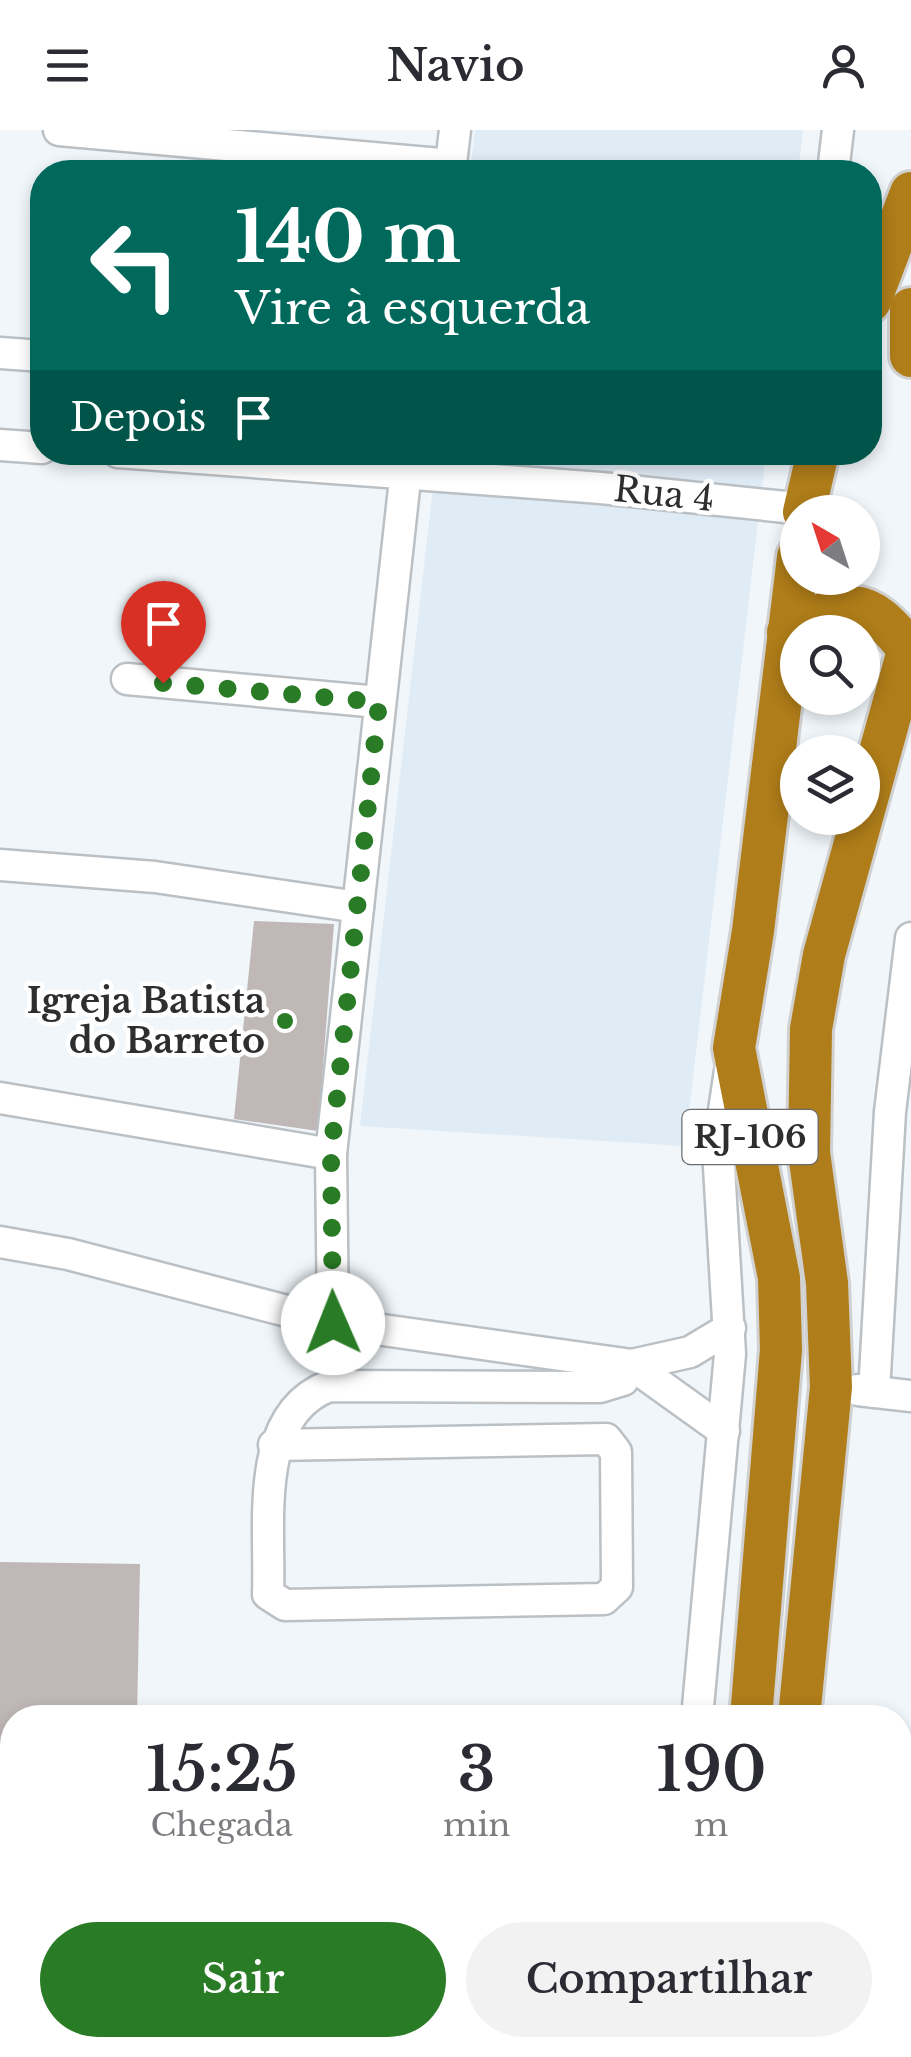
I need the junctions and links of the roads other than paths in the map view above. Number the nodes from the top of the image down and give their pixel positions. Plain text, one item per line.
1 (59, 130) edge
2 (455, 130) edge
3 (838, 130) edge
4 (360, 160) edge
5 (451, 160) edge
6 (834, 160) edge
7 (911, 193) edge
8 (882, 269) edge
9 (911, 308) edge
10 (0, 352) edge
11 (30, 355) edge
12 (911, 356) edge
13 (30, 449) edge
14 (1, 451) edge
15 (406, 465) edge
16 (430, 465) edge
17 (815, 465) edge
18 (809, 495) edge
19 (780, 508) edge
20 (826, 615) edge
21 (878, 615) edge
22 (880, 617) edge
23 (910, 645) edge
24 (128, 680) dead end
25 (780, 700) edge
26 (379, 702) junction
27 (0, 865) edge
28 (358, 907) junction
29 (911, 938) edge
30 (734, 1048) junction
31 (0, 1098) edge
32 (331, 1154) junction
33 (0, 1242) edge
34 (333, 1323) junction
35 (730, 1328) junction
36 (632, 1365) junction
37 (830, 1388) junction
38 (874, 1392) junction
39 (911, 1396) edge
40 (724, 1431) junction
41 (274, 1445) junction
42 (698, 1705) edge
43 (752, 1705) edge
44 (801, 1705) edge

1 - 4 street
2 - 5 street
3 - 6 street
7 - 8 highway
9 - 12 highway
10 - 11 street
13 - 14 street
15 - 26 street
16 - 19 street, Rua 4
17 - 18 highway
20 - 21 highway
22 - 23 highway
23 - 37 highway
24 - 26 street
25 - 30 highway, RJ-106
26 - 28 street
27 - 28 street
28 - 32 street
29 - 38 street
30 - 35 street, RJ-106
30 - 43 highway, RJ-106
31 - 32 street
32 - 34 street
33 - 34 street
34 - 36 street
35 - 36 street
35 - 40 street, RJ-106
36 - 40 street
36 - 41 street
37 - 38 street
37 - 44 highway
38 - 39 street
40 - 42 street, RJ-106
41 - 41 street

